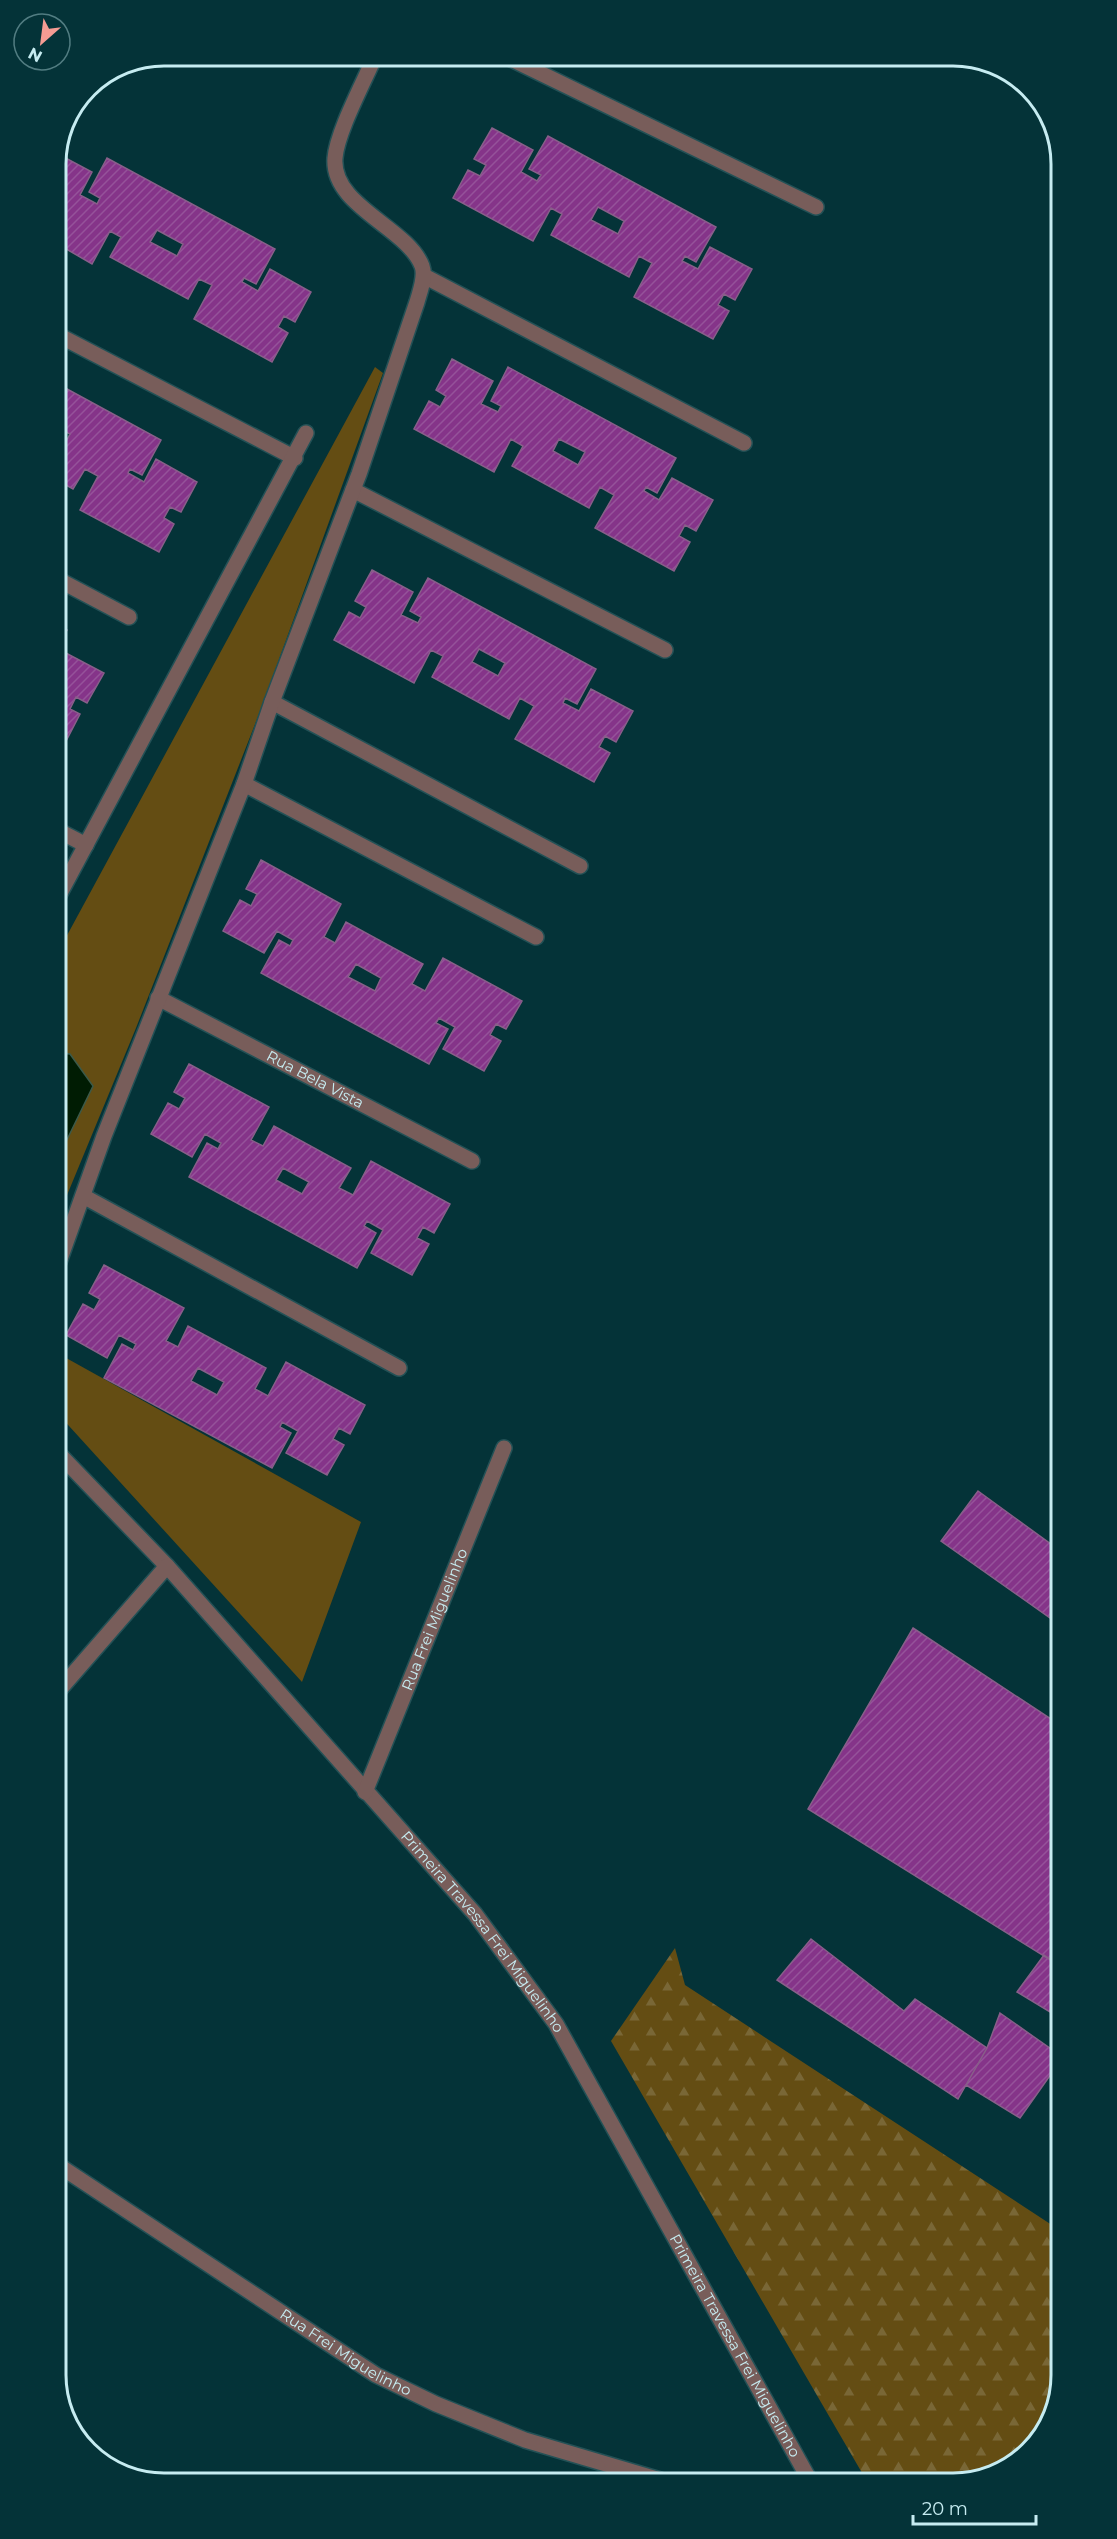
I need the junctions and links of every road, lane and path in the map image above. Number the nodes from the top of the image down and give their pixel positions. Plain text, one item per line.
1 (371, 66) edge
2 (526, 66) edge
3 (816, 207) dead end
4 (424, 276) junction
5 (66, 339) edge
6 (306, 433) dead end
7 (744, 442) dead end
8 (295, 458) junction
9 (353, 490) junction
10 (66, 584) edge
11 (129, 617) dead end
12 (665, 650) dead end
13 (272, 702) junction
14 (244, 784) junction
15 (66, 835) edge
16 (86, 845) junction
17 (580, 866) dead end
18 (66, 882) edge
19 (536, 937) dead end
20 (158, 998) junction
21 (472, 1161) dead end
22 (82, 1196) junction
23 (66, 1240) edge
24 (399, 1368) dead end
25 (504, 1448) dead end
26 (66, 1461) edge
27 (167, 1566) junction
28 (66, 1682) edge
29 (365, 1792) junction
30 (66, 2170) edge
31 (636, 2473) edge
32 (806, 2473) edge

1 - 4 street
2 - 3 street
4 - 7 street
4 - 9 street
5 - 8 street
6 - 8 street
8 - 16 street
9 - 12 street
9 - 13 street
10 - 11 street
13 - 14 street
13 - 17 street
14 - 19 street
14 - 20 street
15 - 16 street
16 - 18 street
20 - 21 street, Rua Bela Vista
20 - 22 street
22 - 23 street
22 - 24 street
25 - 29 street, Rua Frei Miguelinho
26 - 27 street, Primeira Travessa Frei Miguelinho
27 - 28 street
27 - 29 street, Primeira Travessa Frei Miguelinho
29 - 32 street, Primeira Travessa Frei Miguelinho
30 - 31 street, Rua Frei Miguelinho

